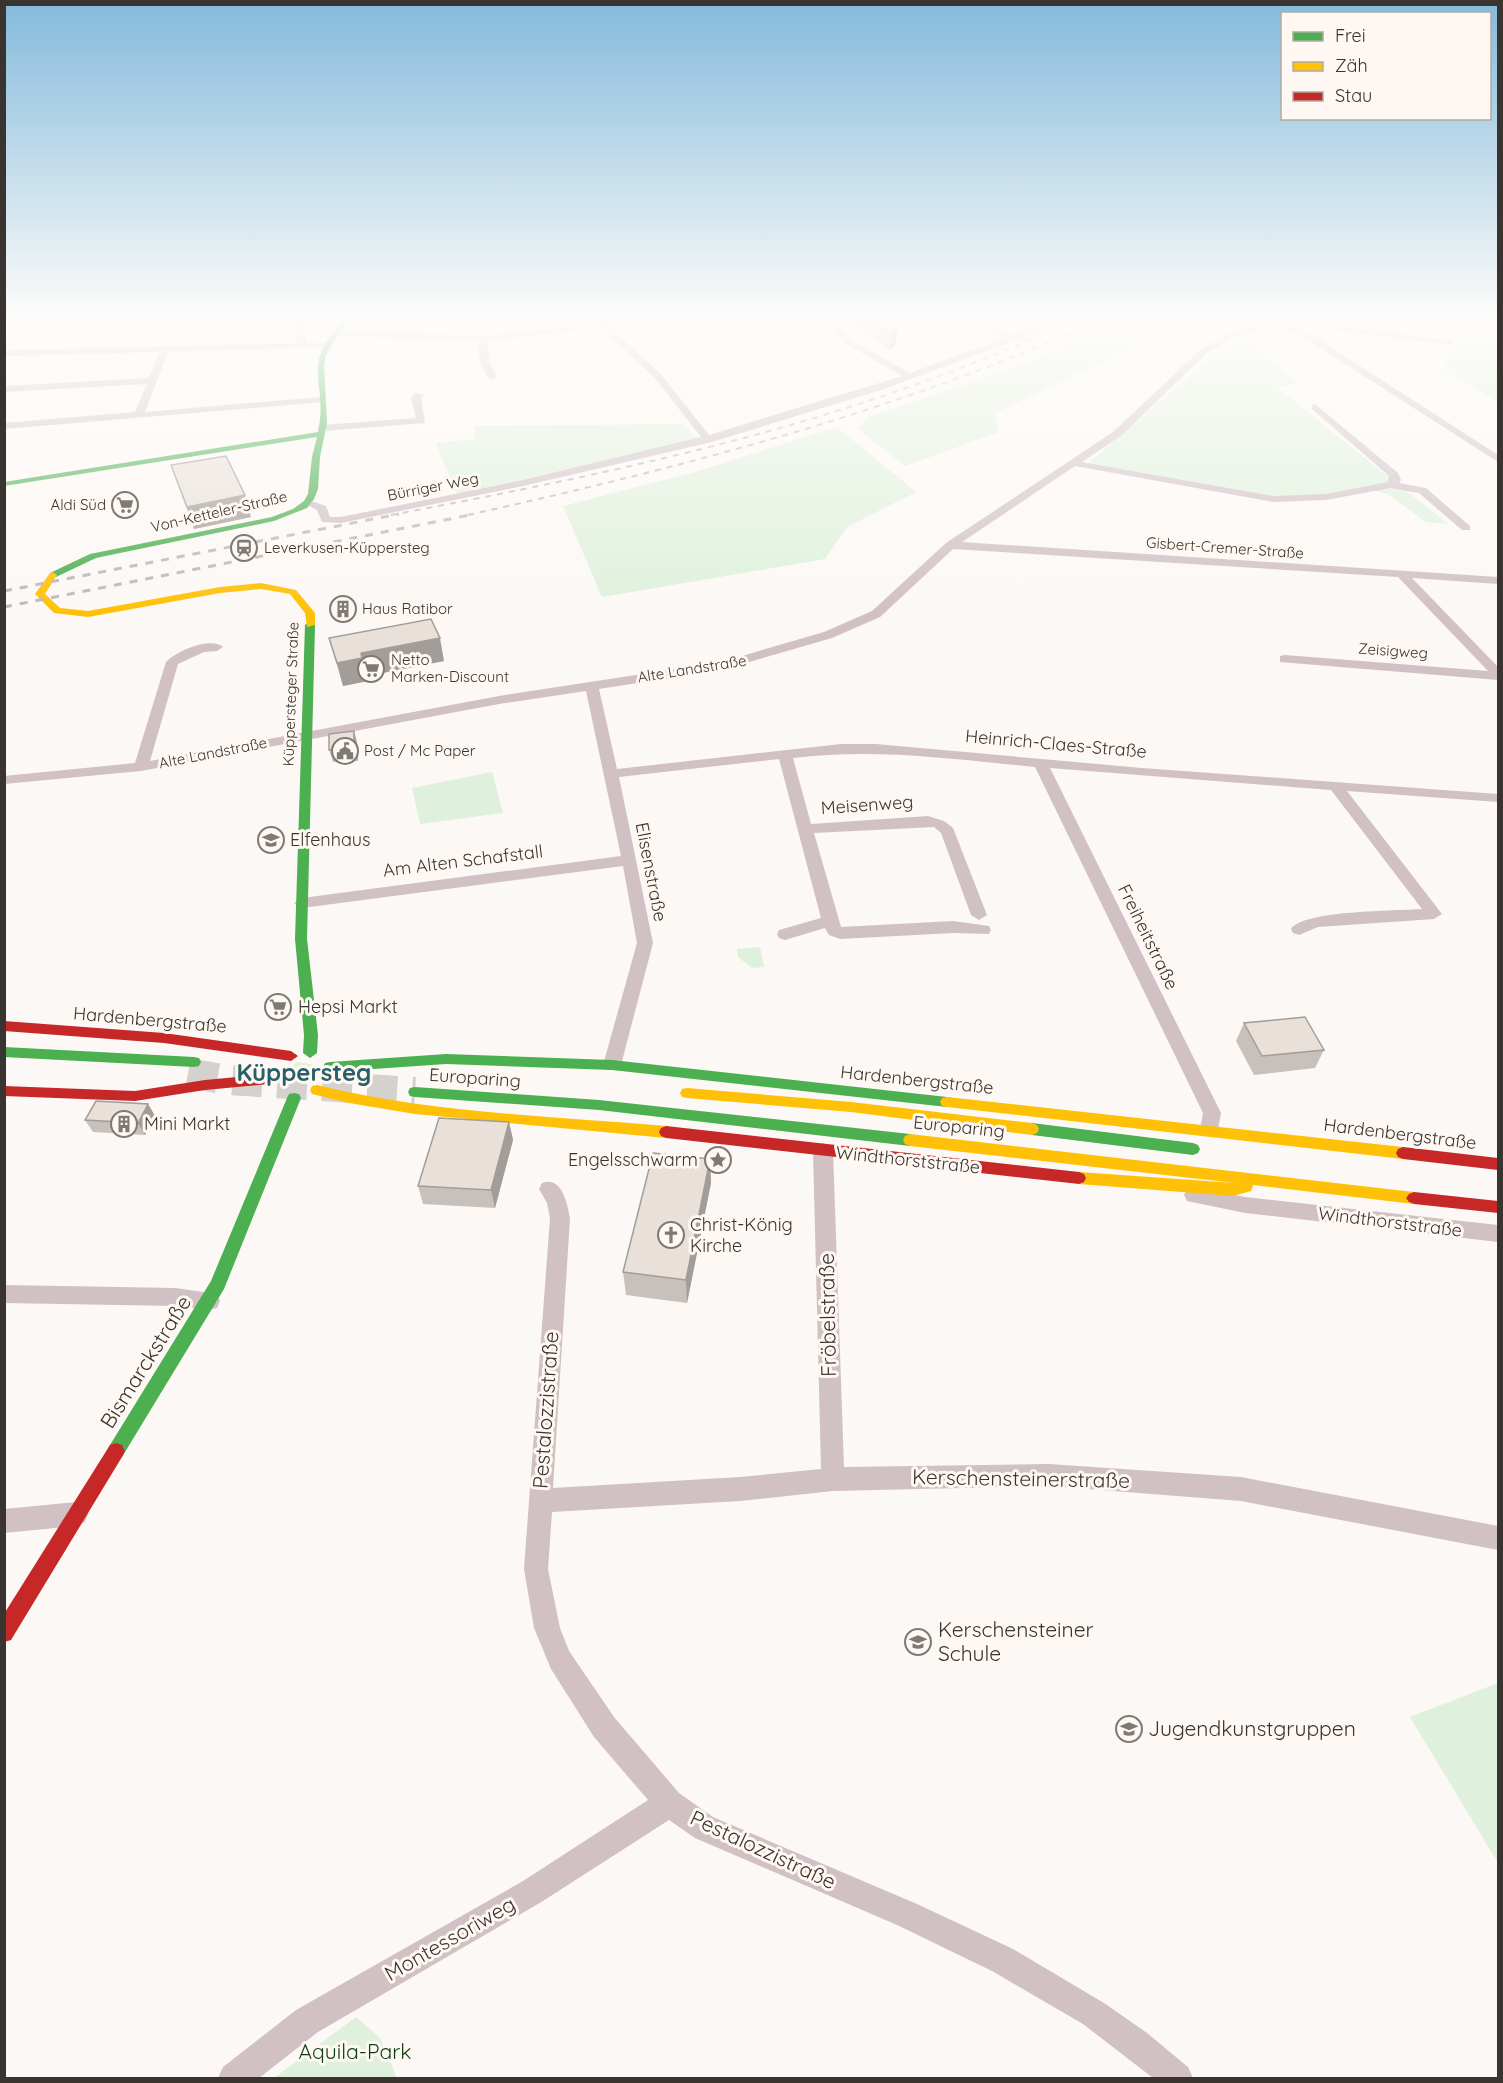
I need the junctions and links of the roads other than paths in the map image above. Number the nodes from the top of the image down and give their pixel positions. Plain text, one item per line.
1 (100, 418) edge
2 (325, 418) edge
3 (422, 418) edge
4 (691, 418) edge
5 (788, 418) edge
6 (1133, 418) edge
7 (1328, 418) edge
8 (1435, 418) edge
9 (4, 426) edge
10 (322, 431) junction
11 (708, 440) junction
12 (1498, 459) edge
13 (1073, 463) junction
14 (4, 484) edge
15 (1391, 485) junction
16 (308, 503) junction
17 (1466, 528) dead end
18 (950, 545) junction
19 (1402, 575) junction
20 (1498, 580) edge
21 (49, 605) joint
22 (217, 647) dead end
23 (1285, 660) dead end
24 (1498, 675) edge
25 (591, 685) junction
26 (305, 736) junction
27 (785, 755) junction
28 (1040, 763) junction
29 (141, 767) junction
30 (611, 774) junction
31 (4, 780) edge
32 (1336, 787) junction
33 (1498, 798) edge
34 (805, 829) junction
35 (630, 860) junction
36 (302, 903) junction
37 (833, 926) junction
38 (1299, 929) dead end
39 (785, 934) dead end
40 (4, 1026) edge
41 (4, 1052) edge
42 (310, 1053) junction
43 (291, 1056) junction
44 (4, 1063) edge
45 (612, 1065) junction
46 (330, 1067) junction
47 (274, 1089) junction
48 (317, 1090) junction
49 (4, 1091) edge
50 (415, 1092) tunnel mouth
51 (676, 1092) dead end
52 (294, 1098) junction
53 (1210, 1130) junction
54 (1206, 1150) dead end
55 (823, 1151) junction
56 (1498, 1164) edge
57 (1270, 1180) junction
58 (1140, 1185) junction
59 (549, 1189) dead end
60 (1498, 1207) edge
61 (1498, 1234) edge
62 (4, 1294) edge
63 (209, 1300) junction
64 (833, 1479) junction
65 (539, 1501) junction
66 (75, 1514) junction
67 (4, 1521) edge
68 (1498, 1538) edge
69 (4, 1633) edge
70 (669, 1803) junction
71 (234, 2079) edge
72 (1177, 2079) edge

1 - 9 street
2 - 10 main road, Von-Ketteler-Straße
3 - 10 street
4 - 11 street
5 - 11 street, Bürriger Weg
6 - 13 street, Alte Landstraße
7 - 15 street
8 - 12 street
10 - 14 main road
10 - 16 main road, Von-Ketteler-Straße
11 - 16 street, Bürriger Weg
13 - 15 street
13 - 18 street, Alte Landstraße
15 - 17 street
16 - 21 main road, Von-Ketteler-Straße
18 - 19 street, Gisbert-Cremer-Straße
18 - 25 street, Alte Landstraße
19 - 20 street, Gisbert-Cremer-Straße
19 - 24 street, Zeisigweg
21 - 26 main road, Küppersteger Straße
22 - 29 street
23 - 24 street, Zeisigweg
25 - 26 street, Alte Landstraße
25 - 30 street, Elisenstraße
26 - 29 street, Alte Landstraße
26 - 36 main road, Küppersteger Straße
27 - 28 street, Heinrich-Claes-Straße
27 - 30 street, Heinrich-Claes-Straße
27 - 34 street
28 - 32 street, Heinrich-Claes-Straße
28 - 53 street, Freiheitstraße
29 - 31 street, Alte Landstraße
30 - 35 street, Elisenstraße
32 - 33 street, Heinrich-Claes-Straße
32 - 38 street
34 - 37 street
34 - 37 street, Meisenweg
35 - 36 street, Am Alten Schafstall
35 - 45 street, Elisenstraße
36 - 42 main road, Küppersteger Straße
37 - 39 street
40 - 43 main road, Hardenbergstraße
41 - 44 main road
42 - 43 main road
42 - 46 main road
43 - 47 main road
45 - 46 main road, Hardenbergstraße
45 - 53 main road, Hardenbergstraße
46 - 48 main road
47 - 49 main road
47 - 52 main road
48 - 52 main road
48 - 55 main road, Windthorststraße
50 - 57 main road, Europaring
51 - 54 main road, Europaring
52 - 63 main road, Bismarckstraße
53 - 56 main road, Hardenbergstraße
55 - 58 main road, Windthorststraße
55 - 64 street, Fröbelstraße
57 - 58 main road
57 - 60 main road, Europaring
58 - 61 street, Windthorststraße
59 - 65 street, Pestalozzistraße
62 - 63 street
63 - 66 main road, Bismarckstraße
64 - 65 street, Kerschensteinerstraße
64 - 68 street, Kerschensteinerstraße
65 - 70 street, Pestalozzistraße
66 - 67 street
66 - 69 main road, Bismarckstraße
70 - 71 street, Montessoriweg
70 - 72 street, Pestalozzistraße

